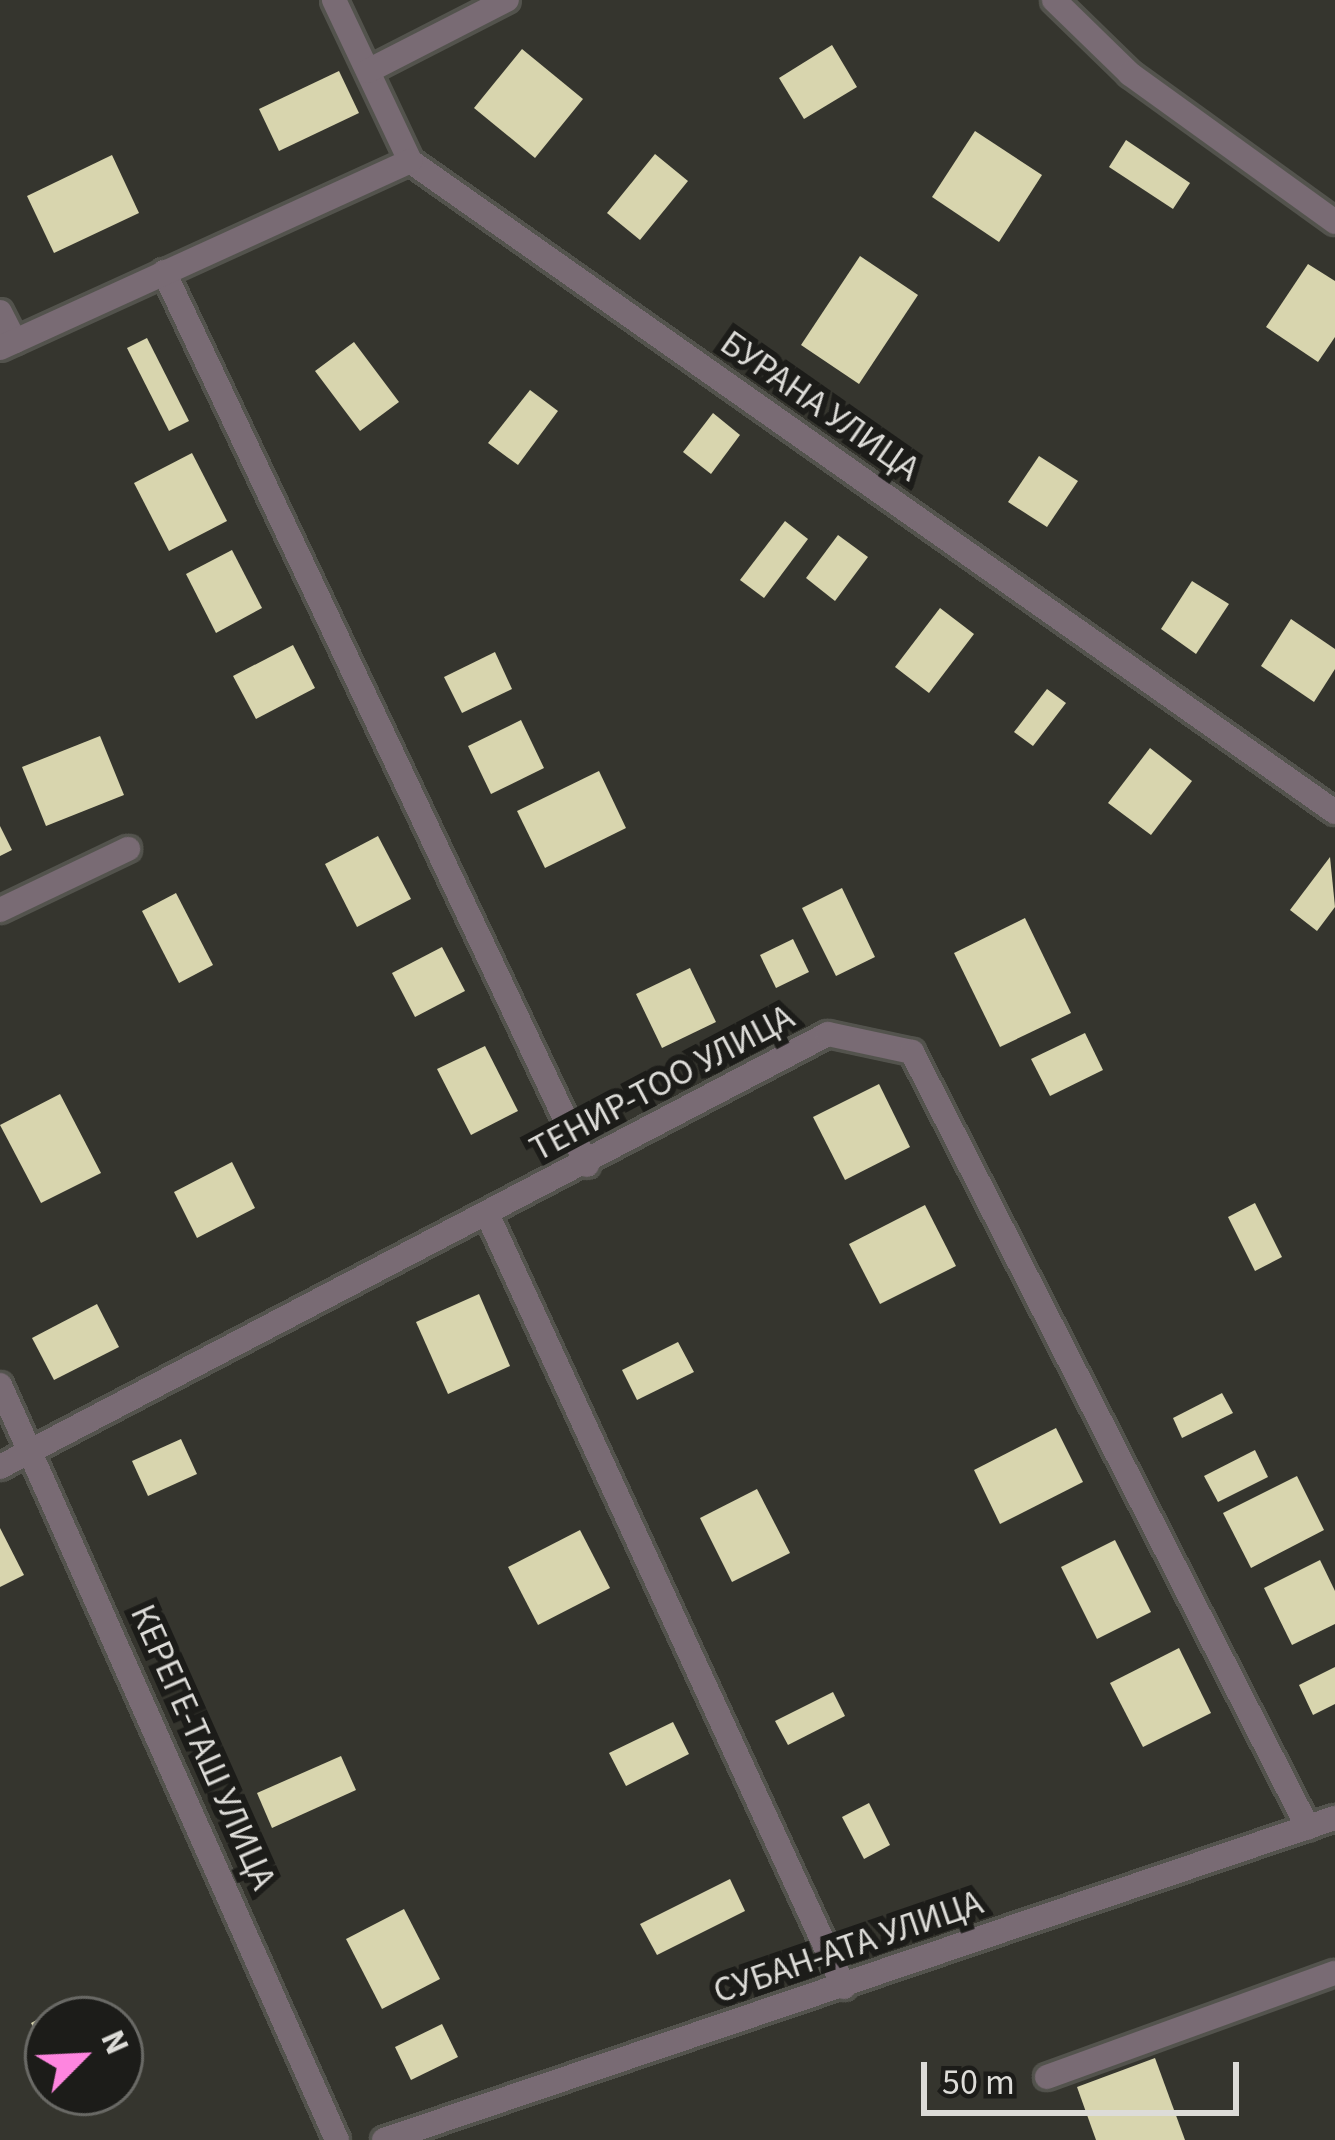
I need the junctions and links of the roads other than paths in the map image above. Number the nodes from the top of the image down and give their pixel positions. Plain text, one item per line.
1 (334, 0) edge
2 (507, 0) edge
3 (1054, 0) edge
4 (368, 71) junction
5 (410, 161) junction
6 (1335, 222) edge
7 (164, 272) junction
8 (0, 312) edge
9 (8, 345) edge
10 (1335, 812) edge
11 (128, 849) dead end
12 (0, 910) edge
13 (587, 1165) junction
14 (488, 1218) junction
15 (0, 1385) edge
16 (33, 1451) junction
17 (0, 1467) edge
18 (1335, 1818) edge
19 (1308, 1828) junction
20 (1335, 1973) edge
21 (844, 1987) junction
22 (1047, 2077) dead end
23 (337, 2140) edge
24 (384, 2140) edge

1 - 4 street, БУРАНА УЛИЦА
2 - 4 street
3 - 6 street
4 - 5 street, БУРАНА УЛИЦА
5 - 7 street
5 - 10 street, БУРАНА УЛИЦА
7 - 9 street
7 - 13 street
8 - 9 street
11 - 12 street
13 - 14 street, ТЕНИР-ТОО УЛИЦА
13 - 19 street, ТЕНИР-ТОО УЛИЦА
14 - 16 street, ТЕНИР-ТОО УЛИЦА
14 - 21 street
15 - 16 street, КЕРЕГЕ-ТАШ УЛИЦА
16 - 17 street, ТЕНИР-ТОО УЛИЦА
16 - 23 street, КЕРЕГЕ-ТАШ УЛИЦА
18 - 19 street, СУБАН-АТА УЛИЦА
19 - 21 street, СУБАН-АТА УЛИЦА
20 - 22 street
21 - 24 street, СУБАН-АТА УЛИЦА

